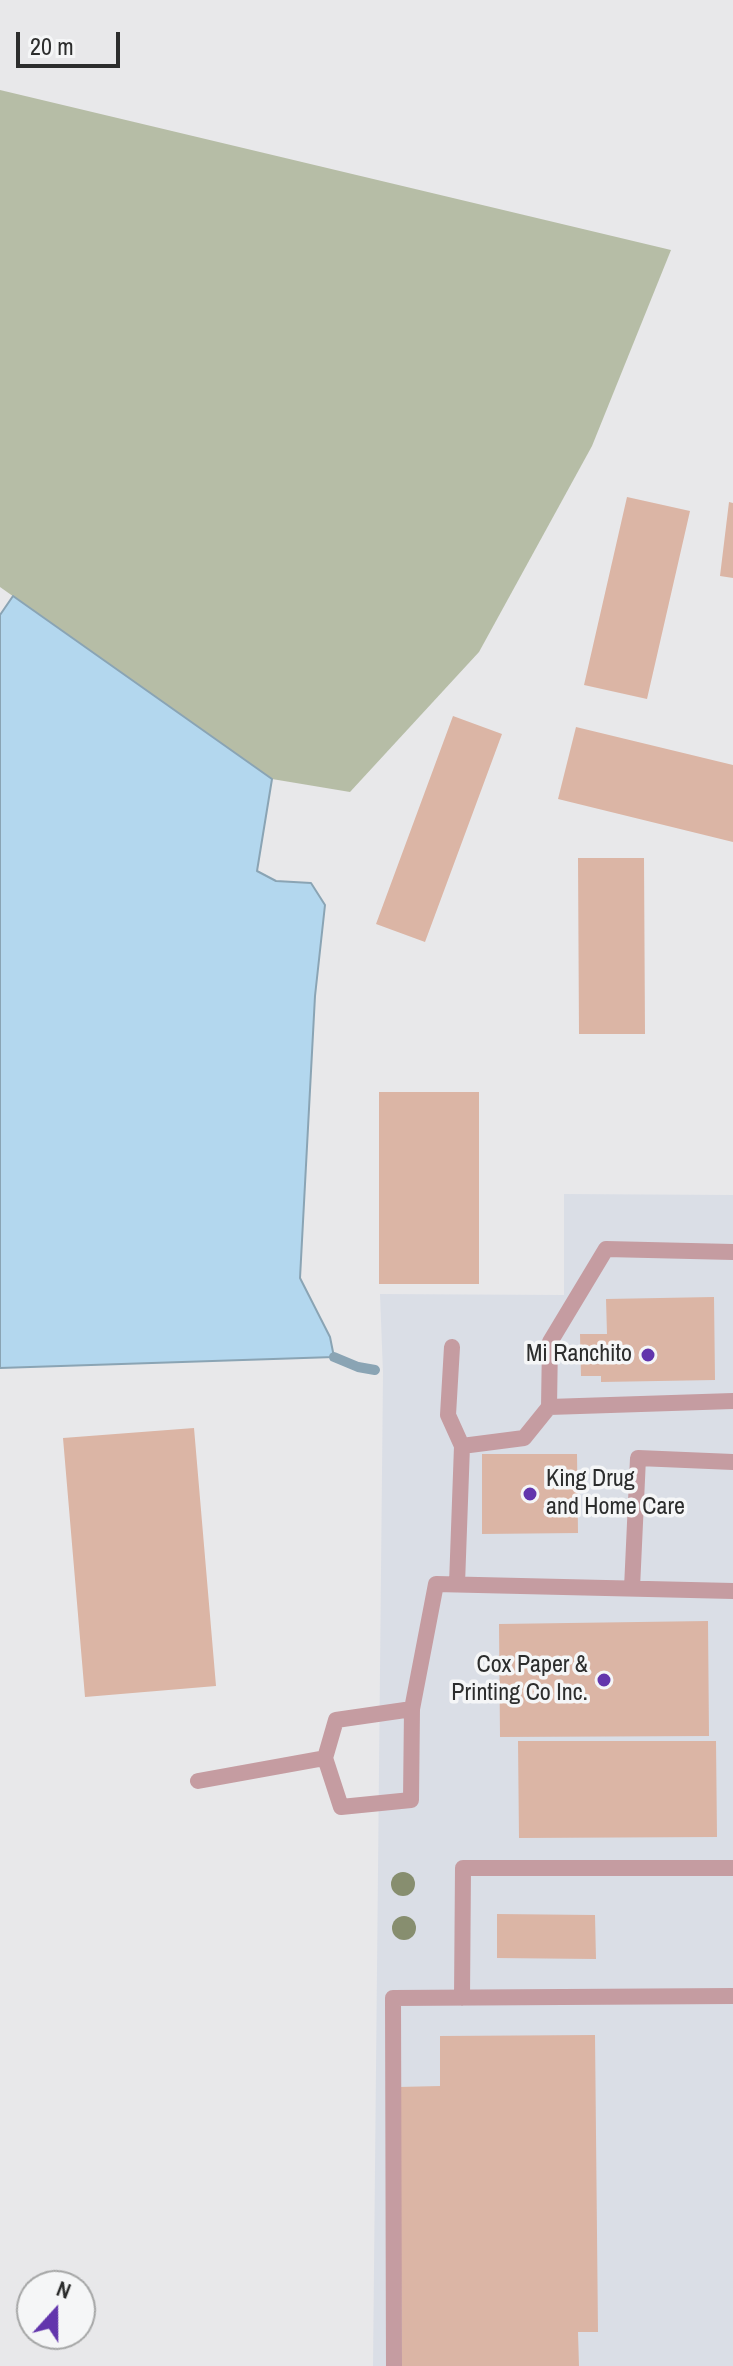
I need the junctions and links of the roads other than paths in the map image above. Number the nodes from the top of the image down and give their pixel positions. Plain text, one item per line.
1 (733, 1252) edge
2 (452, 1347) dead end
3 (733, 1401) edge
4 (549, 1407) junction
5 (462, 1446) junction
6 (733, 1462) edge
7 (457, 1584) junction
8 (632, 1588) junction
9 (733, 1591) edge
10 (412, 1709) junction
11 (325, 1758) junction
12 (198, 1781) dead end
13 (733, 1868) edge
14 (733, 1996) edge
15 (462, 1998) junction
16 (394, 2366) edge

1 - 4 lane
2 - 5 lane
3 - 4 lane
4 - 5 lane
5 - 7 lane
6 - 8 lane
7 - 8 lane
7 - 10 lane
8 - 9 lane
10 - 11 lane
10 - 11 lane
11 - 12 lane
13 - 15 lane
14 - 15 lane
15 - 16 lane

